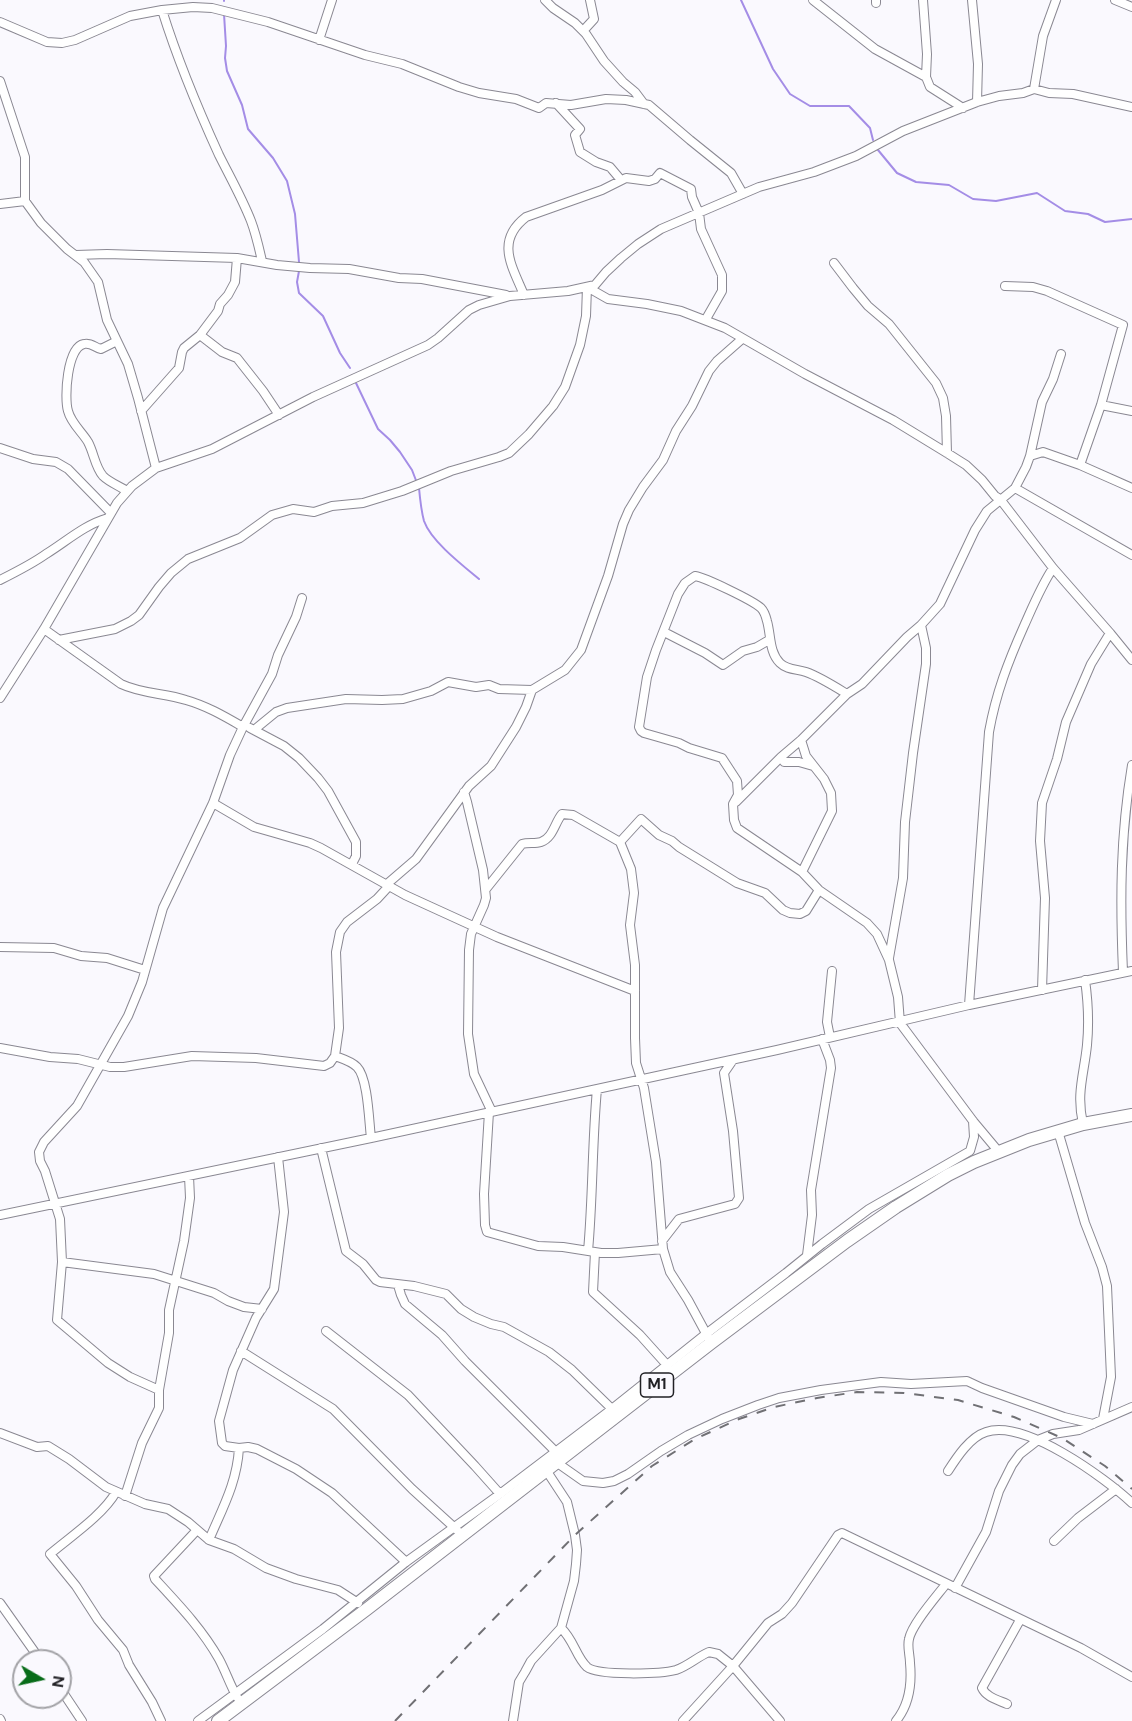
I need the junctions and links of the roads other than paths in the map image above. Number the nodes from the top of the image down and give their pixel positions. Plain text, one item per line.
1 (332, 0) edge
2 (546, 0) edge
3 (590, 0) edge
4 (813, 0) edge
5 (923, 0) edge
6 (972, 0) edge
7 (1056, 0) edge
8 (1115, 0) edge
9 (1132, 7) edge
10 (162, 10) junction
11 (0, 22) edge
12 (583, 31) junction
13 (319, 40) junction
14 (926, 77) junction
15 (0, 81) edge
16 (1034, 89) junction
17 (977, 102) junction
18 (556, 103) junction
19 (644, 104) junction
20 (1132, 107) edge
21 (963, 108) junction
22 (621, 180) junction
23 (743, 194) junction
24 (25, 201) junction
25 (0, 204) edge
26 (699, 213) junction
27 (76, 255) junction
28 (237, 258) junction
29 (262, 261) junction
30 (834, 263) dead end
31 (1005, 286) dead end
32 (587, 288) junction
33 (524, 295) junction
34 (510, 296) junction
35 (705, 319) junction
36 (200, 335) junction
37 (742, 339) junction
38 (117, 342) junction
39 (1061, 354) dead end
40 (1101, 405) junction
41 (141, 411) junction
42 (1132, 411) edge
43 (279, 415) junction
44 (0, 448) edge
45 (947, 453) junction
46 (1030, 456) junction
47 (1080, 465) junction
48 (156, 468) junction
49 (1015, 488) junction
50 (1132, 488) edge
51 (127, 491) junction
52 (1000, 500) junction
53 (110, 515) junction
54 (1132, 555) edge
55 (1053, 568) junction
56 (0, 580) edge
57 (302, 598) dead end
58 (921, 625) junction
59 (44, 629) junction
60 (664, 632) junction
61 (1110, 633) junction
62 (59, 640) junction
63 (769, 640) junction
64 (1132, 660) edge
65 (532, 690) junction
66 (847, 694) junction
67 (0, 698) edge
68 (243, 726) junction
69 (254, 730) junction
70 (801, 740) junction
71 (781, 757) junction
72 (1132, 765) edge
73 (813, 766) junction
74 (464, 792) junction
75 (213, 803) junction
76 (733, 804) junction
77 (621, 842) junction
78 (352, 864) junction
79 (802, 872) junction
80 (388, 885) junction
81 (486, 889) junction
82 (819, 890) junction
83 (474, 927) junction
84 (0, 947) edge
85 (889, 960) junction
86 (145, 970) junction
87 (832, 970) dead end
88 (1132, 971) edge
89 (1123, 972) junction
90 (1085, 980) junction
91 (1042, 990) junction
92 (635, 991) junction
93 (969, 1005) junction
94 (900, 1023) junction
95 (826, 1038) junction
96 (0, 1048) edge
97 (335, 1056) junction
98 (733, 1060) junction
99 (100, 1064) junction
100 (641, 1079) junction
101 (597, 1089) junction
102 (490, 1112) junction
103 (1132, 1115) edge
104 (972, 1121) junction
105 (1083, 1124) junction
106 (1058, 1131) junction
107 (371, 1138) junction
108 (321, 1148) junction
109 (999, 1152) junction
110 (278, 1157) junction
111 (189, 1176) junction
112 (56, 1204) junction
113 (0, 1215) edge
114 (662, 1245) junction
115 (592, 1252) junction
116 (807, 1255) junction
117 (62, 1262) junction
118 (175, 1282) junction
119 (398, 1285) junction
120 (262, 1309) junction
121 (326, 1331) dead end
122 (709, 1338) junction
123 (241, 1351) junction
124 (667, 1365) junction
125 (159, 1390) junction
126 (1132, 1407) edge
127 (612, 1408) junction
128 (1103, 1419) junction
129 (1093, 1424) junction
130 (0, 1433) edge
131 (1038, 1440) junction
132 (238, 1448) junction
133 (552, 1461) junction
134 (948, 1471) dead end
135 (1116, 1489) junction
136 (116, 1492) junction
137 (500, 1494) junction
138 (125, 1496) junction
139 (1132, 1503) edge
140 (197, 1530) junction
141 (459, 1531) junction
142 (209, 1540) junction
143 (1054, 1541) dead end
144 (406, 1562) junction
145 (946, 1584) junction
146 (955, 1588) junction
147 (0, 1603) edge
148 (362, 1606) junction
149 (1020, 1620) junction
150 (561, 1628) junction
151 (33, 1649) edge
152 (733, 1666) junction
153 (1132, 1677) edge
154 (238, 1699) junction
155 (1007, 1704) dead end
156 (72, 1706) edge
157 (82, 1721) edge
158 (161, 1721) edge
159 (198, 1721) edge
160 (218, 1721) edge
161 (513, 1721) edge
162 (683, 1721) edge
163 (780, 1721) edge
164 (896, 1721) edge

1 - 13 street
2 - 12 street
3 - 12 street
4 - 14 street
5 - 14 street
6 - 17 street
7 - 16 street
8 - 9 street
10 - 11 street
10 - 13 street
10 - 29 street
12 - 19 street
13 - 18 street
14 - 21 street
15 - 24 street
16 - 17 street
16 - 20 street
17 - 21 street
18 - 19 street
18 - 22 street
19 - 23 street
21 - 23 street
22 - 26 street
22 - 33 street
23 - 26 street
24 - 25 street
24 - 27 street
26 - 32 street
26 - 35 street
27 - 28 street
27 - 38 street
28 - 29 street
28 - 36 street
29 - 34 street
30 - 45 street
31 - 40 street
32 - 33 street
32 - 35 street
32 - 62 street
33 - 34 street
34 - 43 street
35 - 37 street
36 - 41 street
36 - 43 street
37 - 45 street
37 - 65 street
38 - 41 street
38 - 51 street
39 - 46 street
40 - 42 street
40 - 47 street
41 - 48 street
43 - 48 street
44 - 53 street
45 - 52 street
46 - 47 street
46 - 49 street
47 - 50 street
48 - 51 street
49 - 52 street
49 - 54 street
51 - 53 street
52 - 55 street
52 - 58 street
53 - 56 street
53 - 59 street
55 - 61 street
55 - 93 street
57 - 68 street
58 - 66 street
58 - 85 street
59 - 62 street
59 - 67 street
60 - 63 street
60 - 63 street
60 - 76 street
61 - 64 street
61 - 91 street
62 - 68 street
63 - 66 street
65 - 69 street
65 - 74 street
66 - 70 street
68 - 69 street
68 - 75 street
69 - 78 street
70 - 71 street
70 - 73 street
71 - 73 street
71 - 76 street
72 - 89 street
73 - 79 street
74 - 80 street
74 - 81 street
75 - 78 street
75 - 86 street
76 - 79 street
77 - 81 street
77 - 82 street
77 - 92 street
78 - 80 street
79 - 82 street
80 - 83 street
80 - 97 street
81 - 83 street
82 - 85 street
83 - 92 street
83 - 102 street
84 - 86 street
85 - 94 street
86 - 99 street
87 - 95 street
88 - 89 street
89 - 90 street
90 - 91 street
90 - 105 street
91 - 93 street
92 - 100 street
93 - 94 street
94 - 95 street
94 - 104 street
95 - 98 street
95 - 116 street
96 - 99 street
97 - 99 street
97 - 107 street
98 - 100 street
98 - 114 street
99 - 112 street
100 - 101 street
100 - 114 street
101 - 102 street
101 - 115 street
102 - 107 street
102 - 115 street
103 - 105 main road, M1
104 - 109 street
104 - 116 street
105 - 106 main road, M1
106 - 109 main road, M1
106 - 128 street
107 - 108 street
108 - 110 street
108 - 119 street
109 - 122 main road, M1
110 - 111 street
110 - 120 street
111 - 112 street
111 - 118 street
112 - 113 street
112 - 117 street
114 - 115 street
114 - 122 street
115 - 124 street
116 - 122 street
117 - 118 street
117 - 125 street
118 - 120 street
118 - 125 street
119 - 127 street
119 - 133 street
120 - 123 street
121 - 137 street
122 - 124 street
122 - 133 main road, M1
123 - 132 street
123 - 141 street
124 - 127 street
125 - 138 street
126 - 128 street
127 - 133 street
128 - 129 street
129 - 131 street
129 - 133 street
130 - 136 street
131 - 134 street
131 - 135 street
131 - 146 street
132 - 142 street
132 - 144 street
133 - 137 street
133 - 141 main road, M1
133 - 150 street
135 - 139 street
135 - 143 street
136 - 138 street
136 - 158 street
137 - 141 street
138 - 140 street
140 - 142 street
140 - 154 street
141 - 144 street
141 - 148 main road, M1
142 - 148 street
144 - 148 street
145 - 146 street
145 - 152 street
145 - 164 street
146 - 149 street
147 - 151 street
148 - 154 main road, M1
149 - 153 street
149 - 155 street
150 - 152 street
150 - 161 street
152 - 162 street
152 - 163 street
154 - 159 street
154 - 160 main road, M1
156 - 157 street

